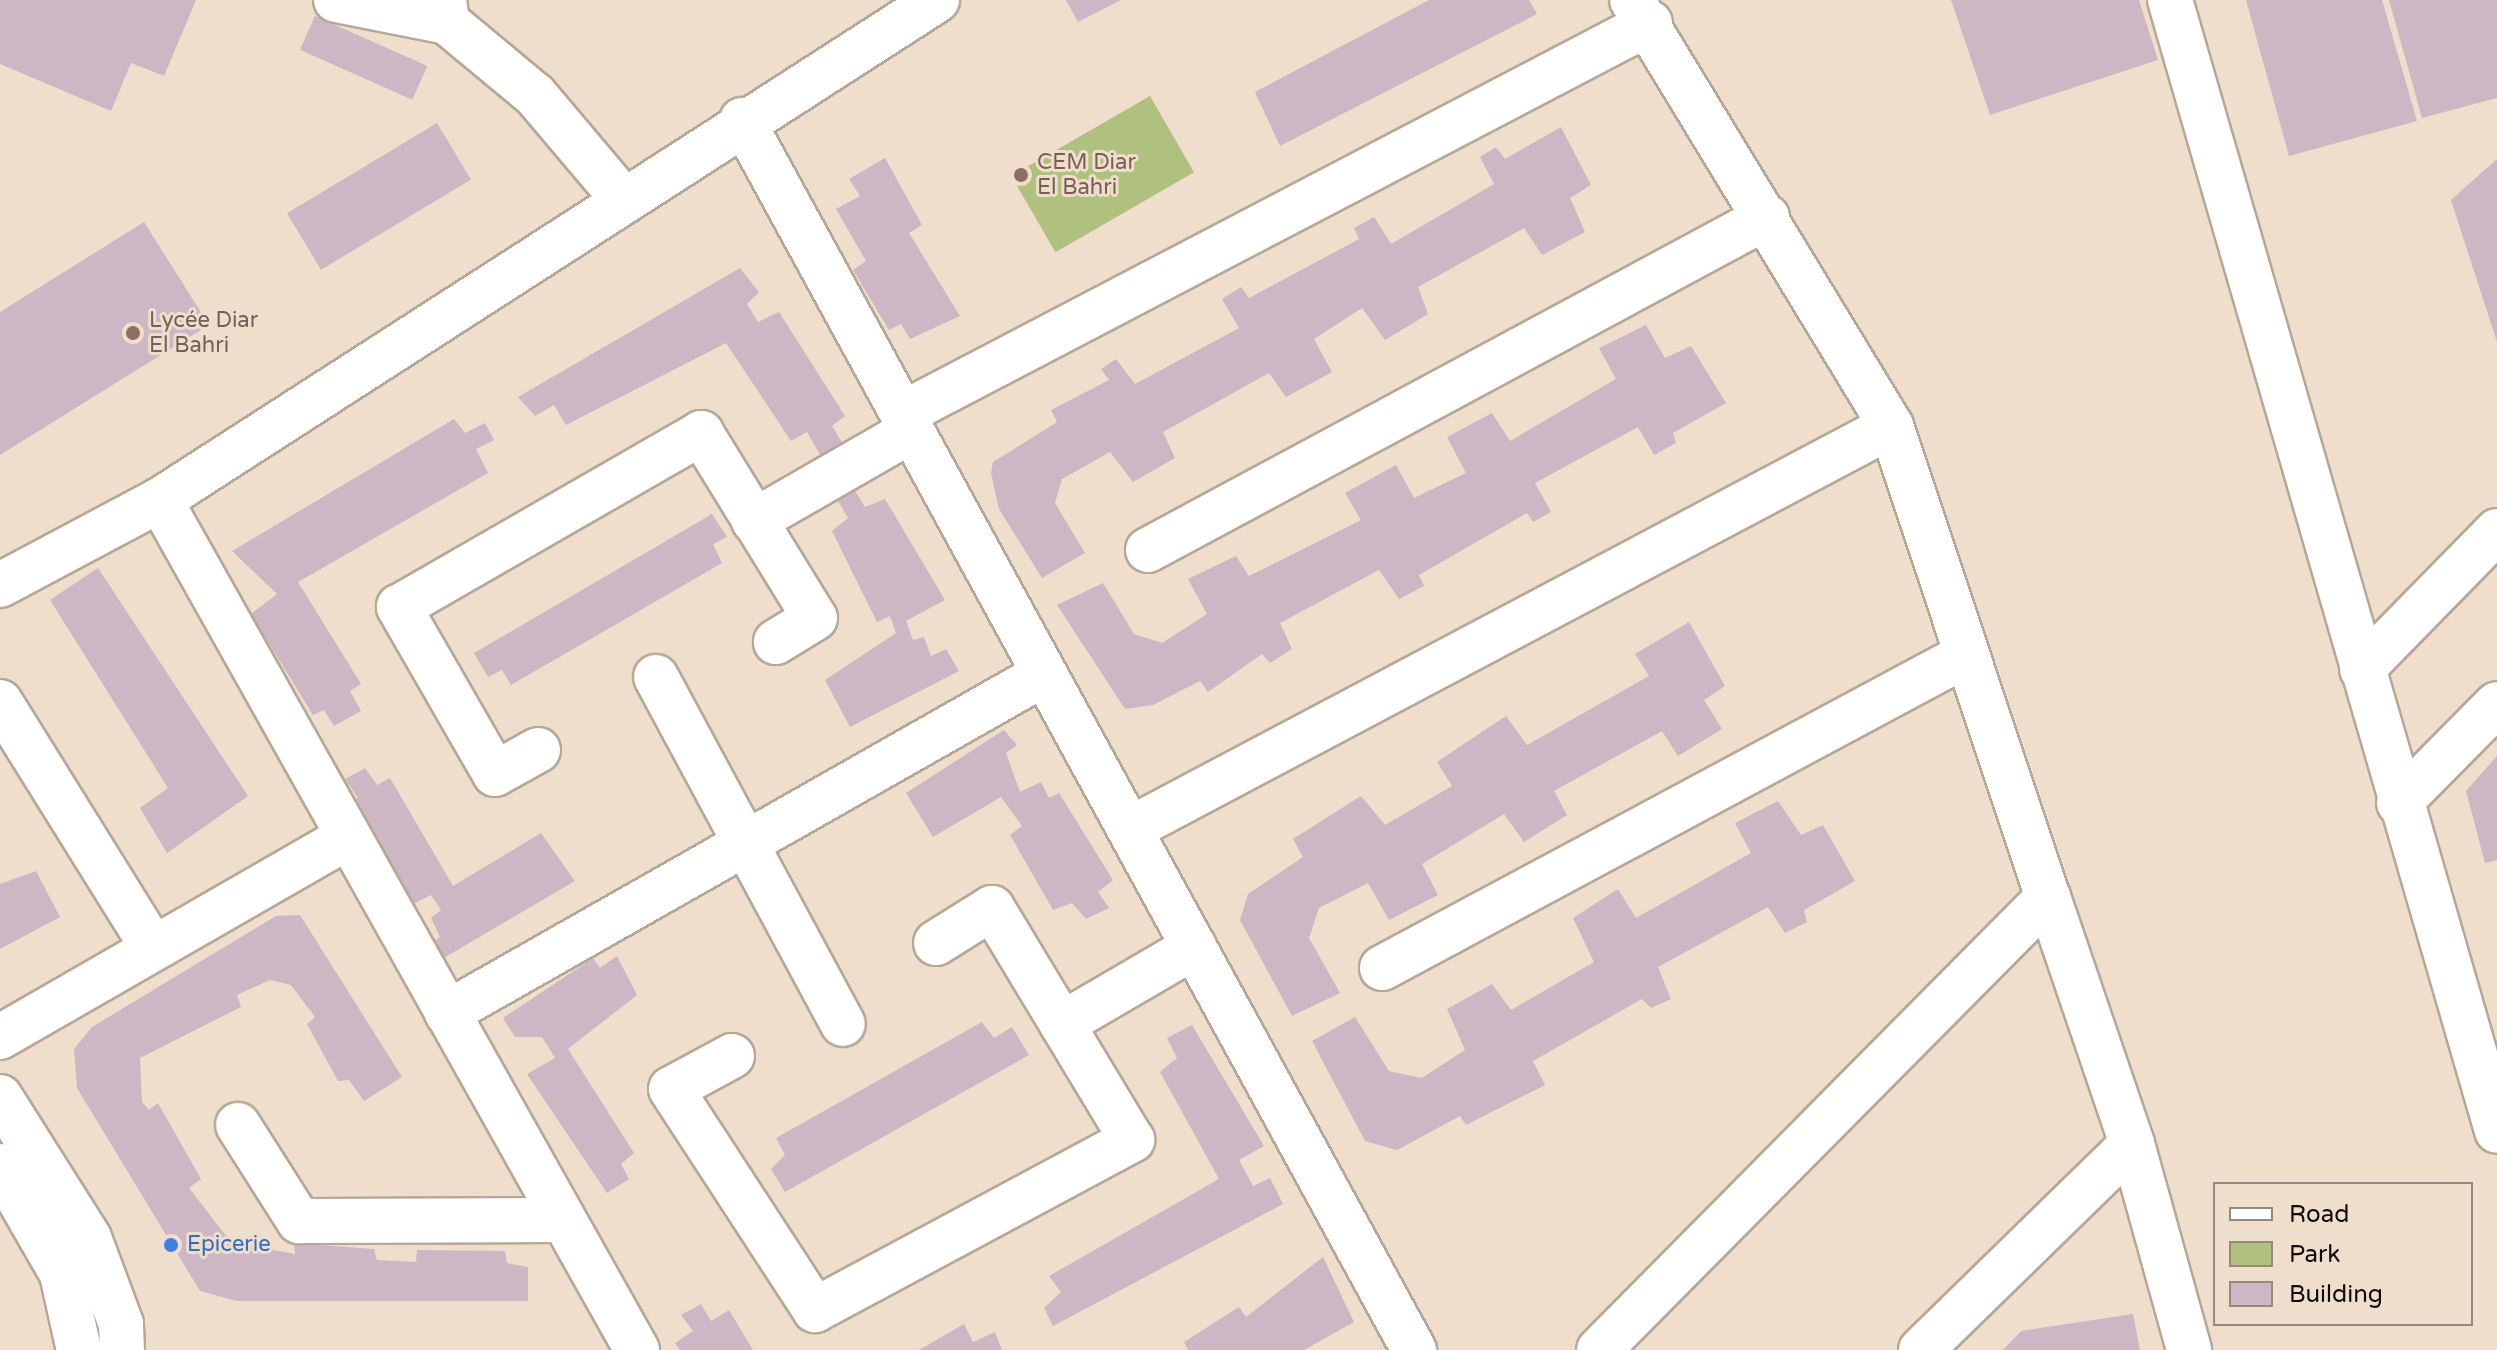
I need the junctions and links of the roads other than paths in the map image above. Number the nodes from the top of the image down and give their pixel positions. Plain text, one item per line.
1 (336, 0) edge
2 (937, 0) edge
3 (2170, 0) edge
4 (445, 11) edge
5 (1641, 12) edge
6 (742, 120) junction
7 (622, 198) junction
8 (1767, 217) junction
9 (907, 422) junction
10 (1891, 426) junction
11 (160, 500) junction
12 (754, 521) junction
13 (2497, 531) edge
14 (1148, 550) dead end
15 (0, 585) edge
16 (776, 642) dead end
17 (1966, 655) junction
18 (2362, 669) junction
19 (1044, 674) junction
20 (656, 677) dead end
21 (0, 702) edge
22 (2497, 704) edge
23 (538, 750) dead end
24 (2399, 803) junction
25 (1130, 829) junction
26 (348, 837) junction
27 (746, 843) junction
28 (2048, 897) junction
29 (936, 943) dead end
30 (1194, 947) junction
31 (153, 948) junction
32 (1382, 968) dead end
33 (447, 1013) junction
34 (843, 1024) dead end
35 (1062, 1024) junction
36 (0, 1037) edge
37 (732, 1056) dead end
38 (0, 1097) edge
39 (238, 1125) dead end
40 (2497, 1131) edge
41 (2132, 1144) junction
42 (0, 1166) edge
43 (563, 1220) junction
44 (79, 1350) edge
45 (122, 1350) edge
46 (637, 1350) edge
47 (1414, 1350) edge
48 (1599, 1350) edge
49 (1921, 1350) edge
50 (2189, 1350) edge

1 - 4 street
2 - 6 street
3 - 18 street
4 - 7 street
5 - 8 street
5 - 9 street
6 - 7 street
6 - 9 street
7 - 11 street
8 - 10 street
8 - 14 street
9 - 12 street
9 - 19 street
10 - 17 street
10 - 25 street
11 - 15 street
11 - 26 street
12 - 16 street
12 - 23 street
13 - 18 street
17 - 28 street
17 - 32 street
18 - 24 street
19 - 25 street
19 - 27 street
20 - 27 street
21 - 31 street
22 - 24 street
24 - 40 street
25 - 30 street
26 - 31 street
26 - 33 street
27 - 33 street
27 - 34 street
28 - 41 street
28 - 48 street
29 - 35 street
30 - 35 street
30 - 47 street
31 - 36 street
33 - 43 street
35 - 37 street
38 - 45 street
39 - 43 street
41 - 49 street
41 - 50 street
42 - 44 street
43 - 46 street

